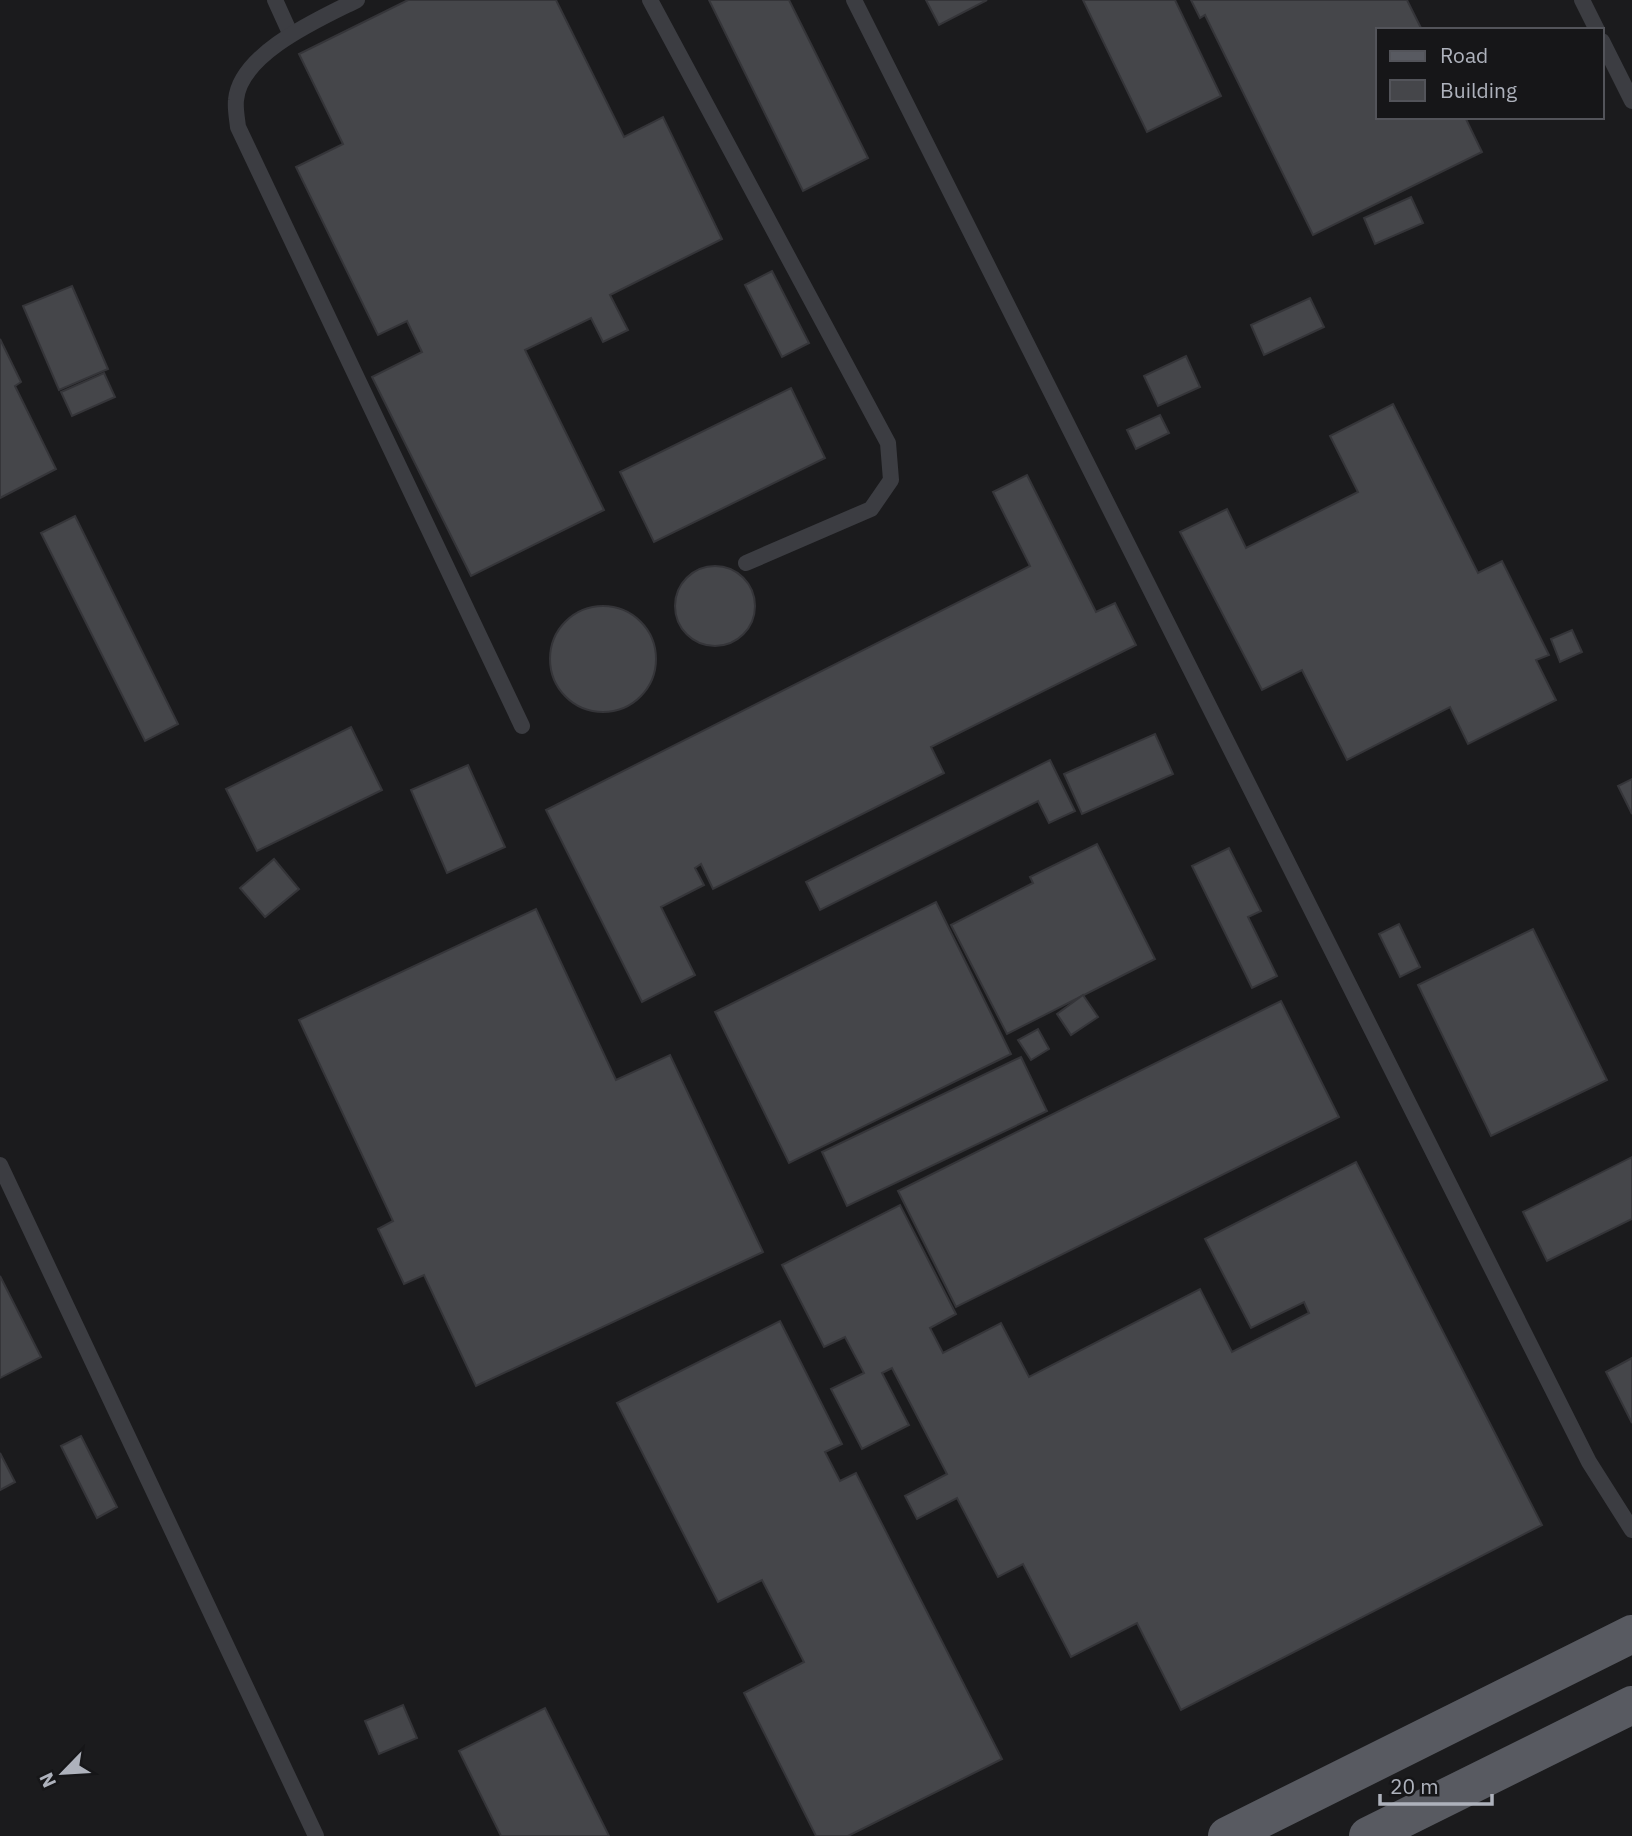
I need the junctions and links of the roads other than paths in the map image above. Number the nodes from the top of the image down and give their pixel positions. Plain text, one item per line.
1 (275, 0) edge
2 (357, 0) edge
3 (650, 0) edge
4 (854, 0) edge
5 (1582, 0) edge
6 (1596, 28) edge
7 (290, 33) junction
8 (1604, 45) edge
9 (1631, 97) edge
10 (746, 564) dead end
11 (522, 726) dead end
12 (0, 1166) edge
13 (1632, 1530) edge
14 (1632, 1634) edge
15 (1632, 1705) edge
16 (316, 1836) edge
17 (1227, 1836) edge
18 (1368, 1836) edge

1 - 7 lane
2 - 7 lane
3 - 10 lane
4 - 13 lane
5 - 6 lane
7 - 11 lane
8 - 9 lane
12 - 16 lane
14 - 17 main road
15 - 18 main road

